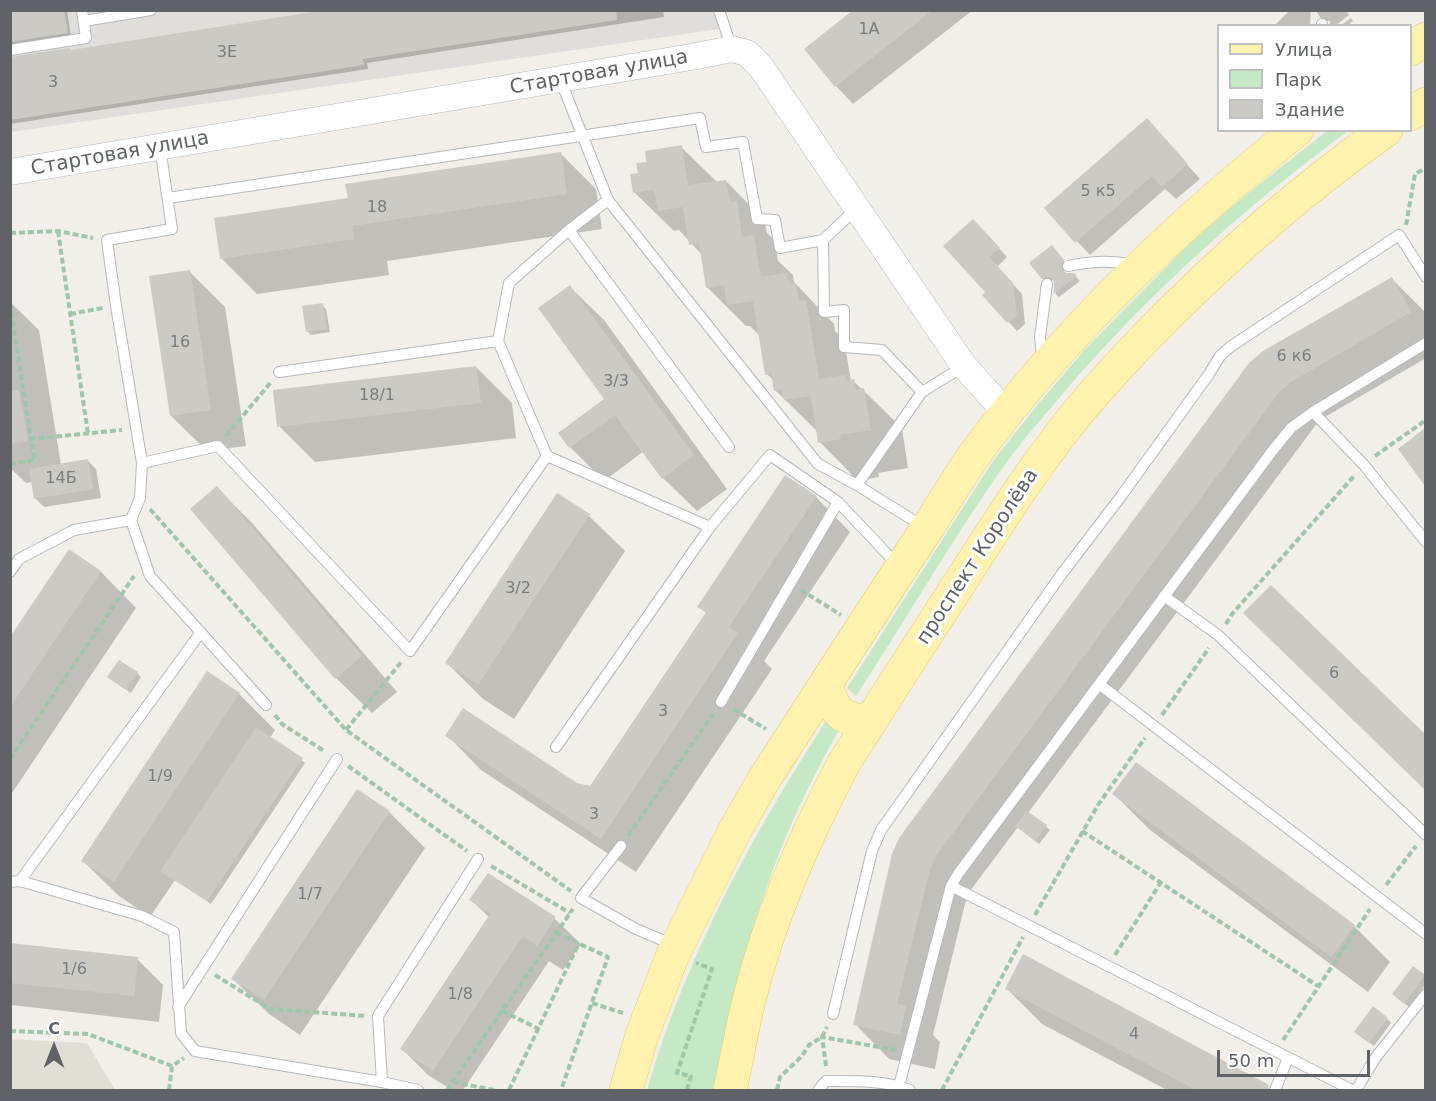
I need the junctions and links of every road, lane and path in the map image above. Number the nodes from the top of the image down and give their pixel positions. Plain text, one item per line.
1 (151, 10) edge
2 (719, 10) edge
3 (83, 16) edge
4 (1425, 39) edge
5 (1412, 48) edge
6 (732, 49) junction
7 (10, 50) edge
8 (560, 80) junction
9 (1425, 104) edge
10 (1412, 113) edge
11 (1295, 132) edge
12 (1383, 132) edge
13 (582, 137) junction
14 (160, 147) junction
15 (1425, 168) edge
16 (10, 172) edge
17 (168, 198) junction
18 (608, 200) junction
19 (856, 209) junction
20 (569, 230) junction
21 (58, 231) junction
22 (10, 233) edge
23 (1399, 235) junction
24 (107, 240) junction
25 (823, 240) junction
26 (1068, 266) dead end
27 (1141, 266) junction
28 (1425, 277) edge
29 (1047, 284) dead end
30 (10, 303) edge
31 (116, 306) junction
32 (70, 314) junction
33 (498, 341) junction
34 (1425, 343) edge
35 (964, 366) junction
36 (1043, 370) junction
37 (279, 372) joint
38 (922, 392) junction
39 (1313, 412) junction
40 (1007, 414) junction
41 (137, 429) junction
42 (88, 434) junction
43 (31, 439) junction
44 (218, 446) junction
45 (729, 447) dead end
46 (547, 456) junction
47 (142, 463) junction
48 (10, 464) edge
49 (857, 485) junction
50 (140, 498) junction
51 (838, 502) junction
52 (131, 520) junction
53 (710, 526) junction
54 (927, 529) junction
55 (1425, 542) edge
56 (144, 560) junction
57 (902, 566) junction
58 (10, 572) edge
59 (791, 583) junction
60 (1164, 596) junction
61 (843, 616) dead end
62 (201, 632) junction
63 (410, 651) junction
64 (1100, 684) junction
65 (826, 685) junction
66 (721, 702) junction
67 (266, 705) joint
68 (871, 721) junction
69 (766, 729) dead end
70 (346, 730) junction
71 (556, 747) dead end
72 (10, 759) edge
73 (337, 759) junction
74 (1082, 831) dead end
75 (1425, 835) edge
76 (621, 846) joint
77 (478, 859) junction
78 (15, 882) edge
79 (1161, 882) junction
80 (951, 886) junction
81 (1377, 897) junction
82 (581, 898) junction
83 (570, 913) junction
84 (556, 933) junction
85 (1425, 934) edge
86 (579, 944) junction
87 (675, 950) junction
88 (202, 967) junction
89 (1108, 967) junction
90 (1318, 986) junction
91 (1425, 994) edge
92 (592, 1003) junction
93 (178, 1007) junction
94 (502, 1011) junction
95 (833, 1014) joint
96 (629, 1015) dead end
97 (378, 1016) junction
98 (539, 1029) junction
99 (10, 1031) edge
100 (822, 1037) junction
101 (195, 1051) junction
102 (1275, 1051) junction
103 (908, 1052) junction
104 (1288, 1058) junction
105 (172, 1066) junction
106 (826, 1081) junction
107 (382, 1082) junction
108 (453, 1082) junction
109 (905, 1088) edge
110 (169, 1090) edge
111 (418, 1090) edge
112 (447, 1090) edge
113 (494, 1090) edge
114 (509, 1090) edge
115 (561, 1090) edge
116 (626, 1090) edge
117 (687, 1090) edge
118 (730, 1090) edge
119 (777, 1090) edge
120 (818, 1090) edge
121 (1275, 1090) edge
122 (1354, 1090) edge

1 - 3 lane
2 - 6 lane
3 - 7 lane
4 - 5 main road
6 - 8 street, Стартовая улица
6 - 19 street
8 - 13 lane
8 - 14 street, Стартовая улица
9 - 10 main road
11 - 27 main road
12 - 68 main road, проспект Королёва
13 - 17 lane
13 - 18 lane
13 - 25 lane
14 - 16 street, Стартовая улица
14 - 17 lane
15 - 23 path
17 - 24 lane
18 - 20 lane
18 - 49 lane
19 - 25 lane
19 - 35 street
20 - 33 lane
20 - 45 lane
21 - 22 path
21 - 24 path
21 - 32 path
23 - 28 lane
23 - 95 lane
24 - 31 lane
25 - 38 lane
26 - 27 lane
27 - 36 main road
29 - 36 lane
30 - 43 path
31 - 32 path
31 - 41 lane
32 - 42 path
33 - 37 lane
33 - 46 lane
34 - 39 lane
35 - 38 lane
35 - 40 street
36 - 40 main road
37 - 44 path
38 - 49 lane
39 - 55 lane
39 - 60 lane
40 - 54 main road
41 - 42 path
41 - 47 lane
42 - 43 path
43 - 48 path
44 - 47 lane
44 - 63 lane
46 - 53 lane
46 - 63 lane
47 - 50 lane
49 - 54 lane
50 - 52 lane
50 - 70 path
51 - 53 lane
51 - 57 lane
51 - 59 lane
52 - 56 lane
52 - 58 lane
53 - 71 lane
54 - 57 main road
56 - 62 lane
56 - 72 path
57 - 65 main road
59 - 61 path
59 - 66 lane
60 - 64 lane
60 - 75 lane
62 - 67 lane
62 - 78 lane
63 - 70 path
64 - 80 lane
64 - 81 lane
65 - 68 main road
65 - 87 main road
66 - 69 path
66 - 76 path
67 - 73 path
68 - 118 main road, проспект Королёва
70 - 82 path
73 - 77 path
73 - 88 lane
74 - 79 path
75 - 81 path
76 - 82 lane
77 - 83 path
77 - 97 lane
78 - 93 lane
79 - 89 path
79 - 90 path
80 - 89 lane
80 - 103 lane
81 - 85 lane
81 - 90 path
82 - 83 path
82 - 87 lane
83 - 84 path
84 - 86 path
84 - 94 path
86 - 92 path
86 - 98 path
87 - 116 main road
87 - 117 path
88 - 93 lane
88 - 97 path
89 - 102 lane
90 - 102 path
91 - 122 lane
92 - 96 path
92 - 115 path
93 - 101 lane
94 - 98 path
94 - 108 path
95 - 100 path
97 - 107 lane
98 - 114 path
99 - 105 path
100 - 103 path
100 - 106 path
100 - 119 path
101 - 105 path
101 - 107 lane
102 - 104 lane
103 - 109 lane
104 - 121 lane
104 - 122 lane
105 - 110 path
106 - 109 lane
106 - 120 lane
107 - 111 lane
108 - 112 path
108 - 113 path

